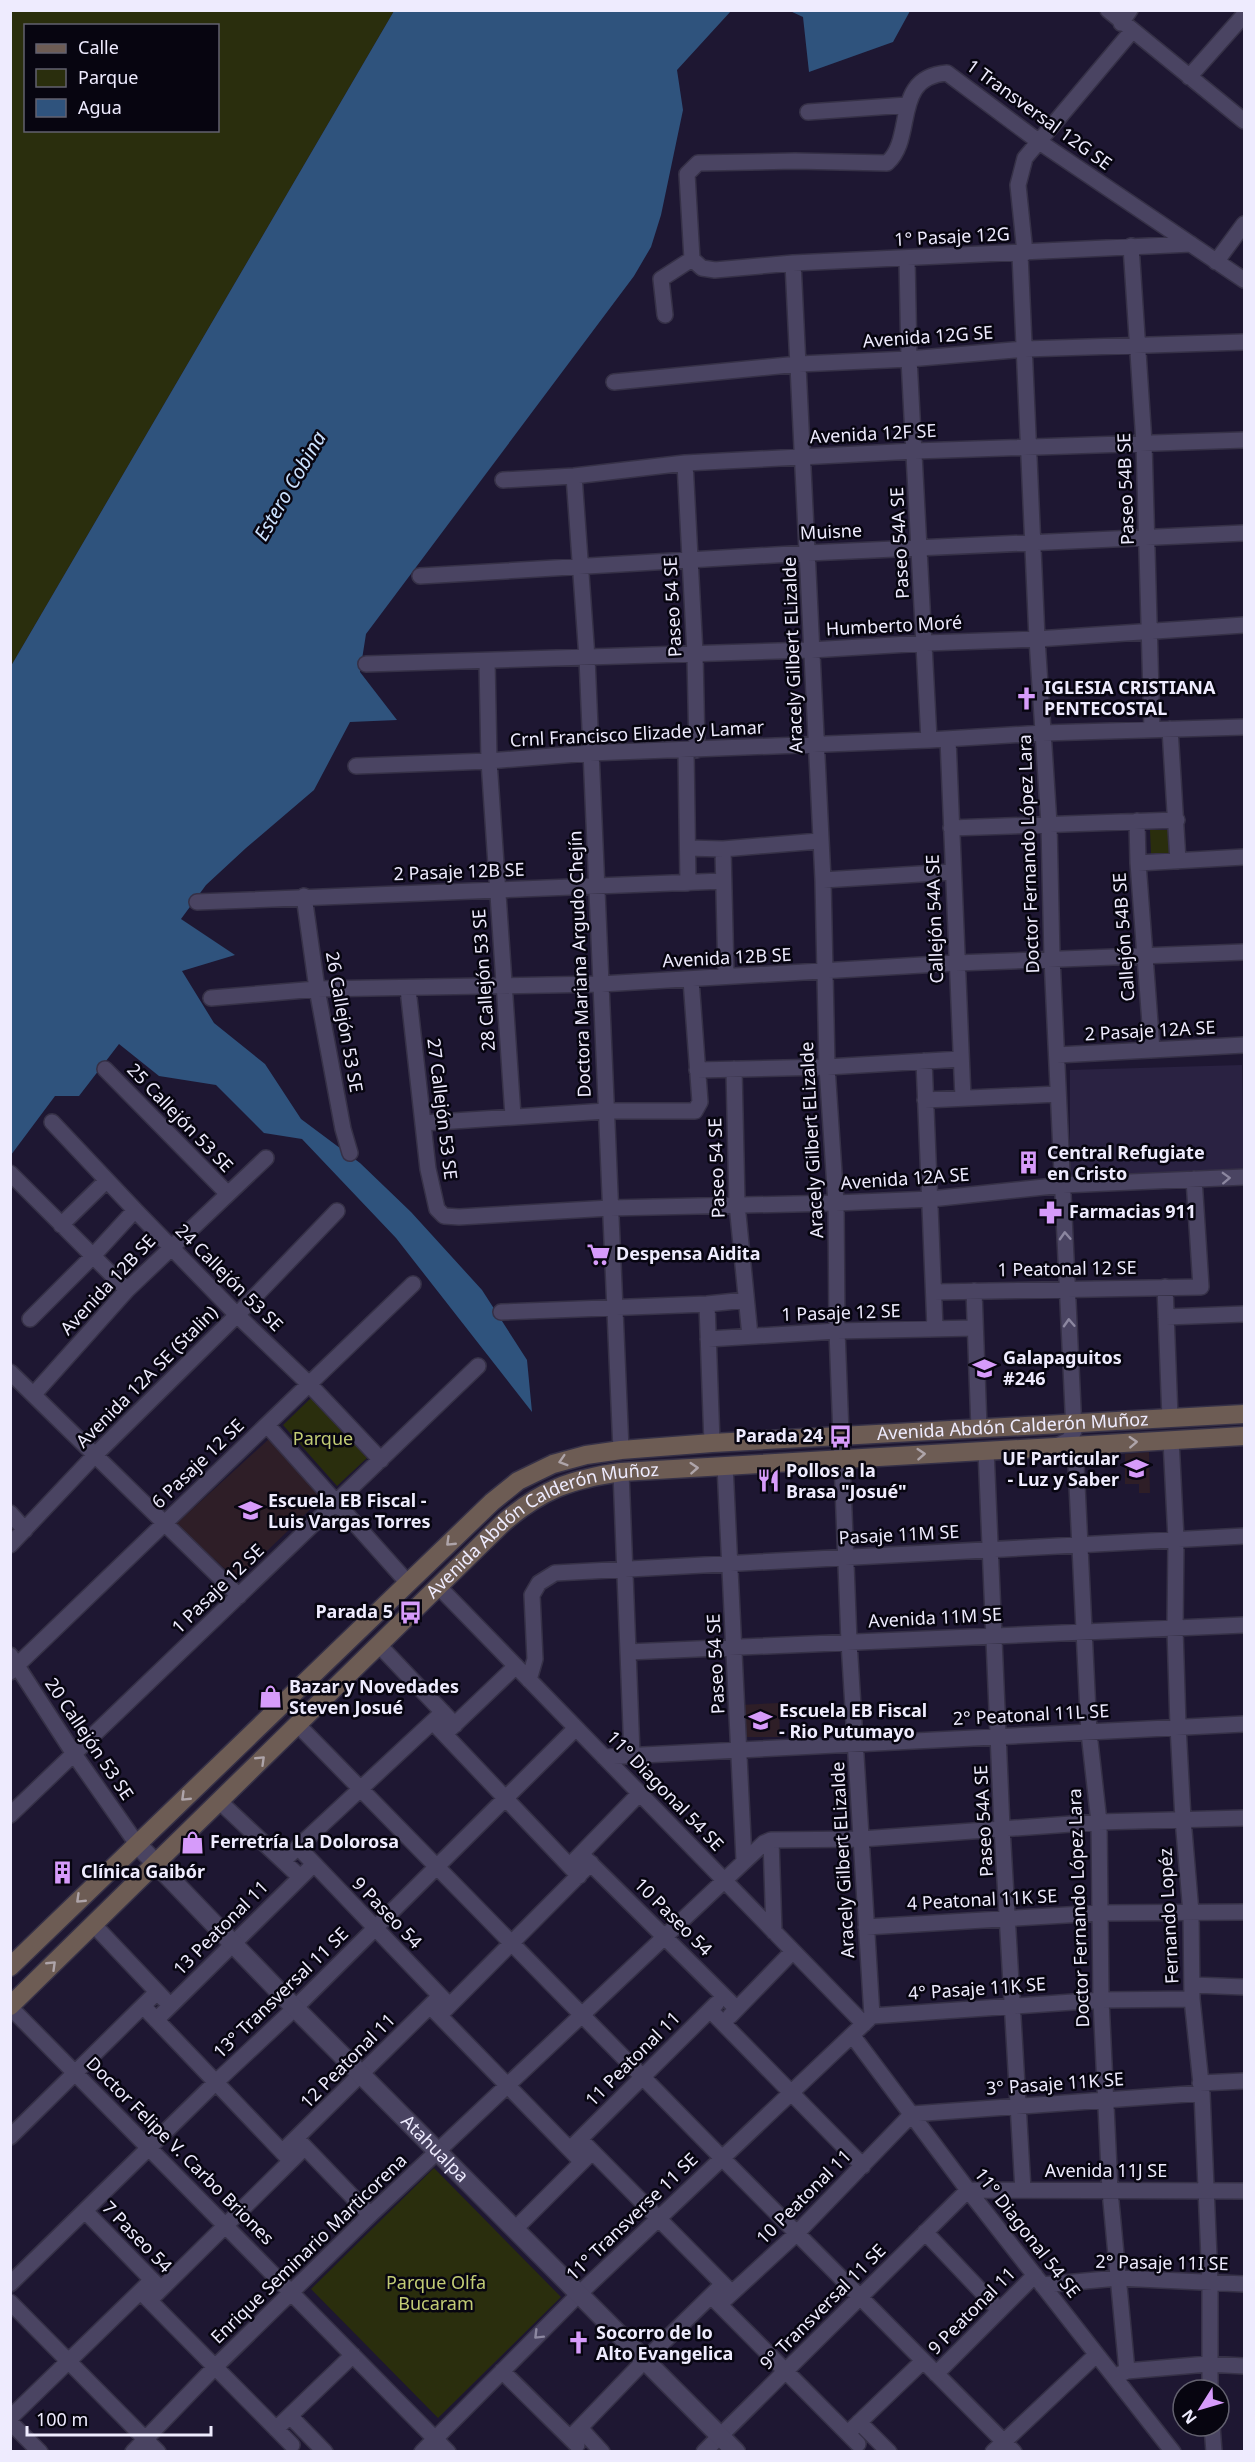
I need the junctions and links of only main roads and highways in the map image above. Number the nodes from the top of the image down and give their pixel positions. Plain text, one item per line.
1 (1245, 1414) edge
2 (1245, 1436) edge
3 (10, 1967) edge
4 (10, 2007) edge

1 -> 3 main road, Avenida Abdón Calderón Muñoz
4 -> 2 main road, Avenida Abdón Calderón Muñoz

